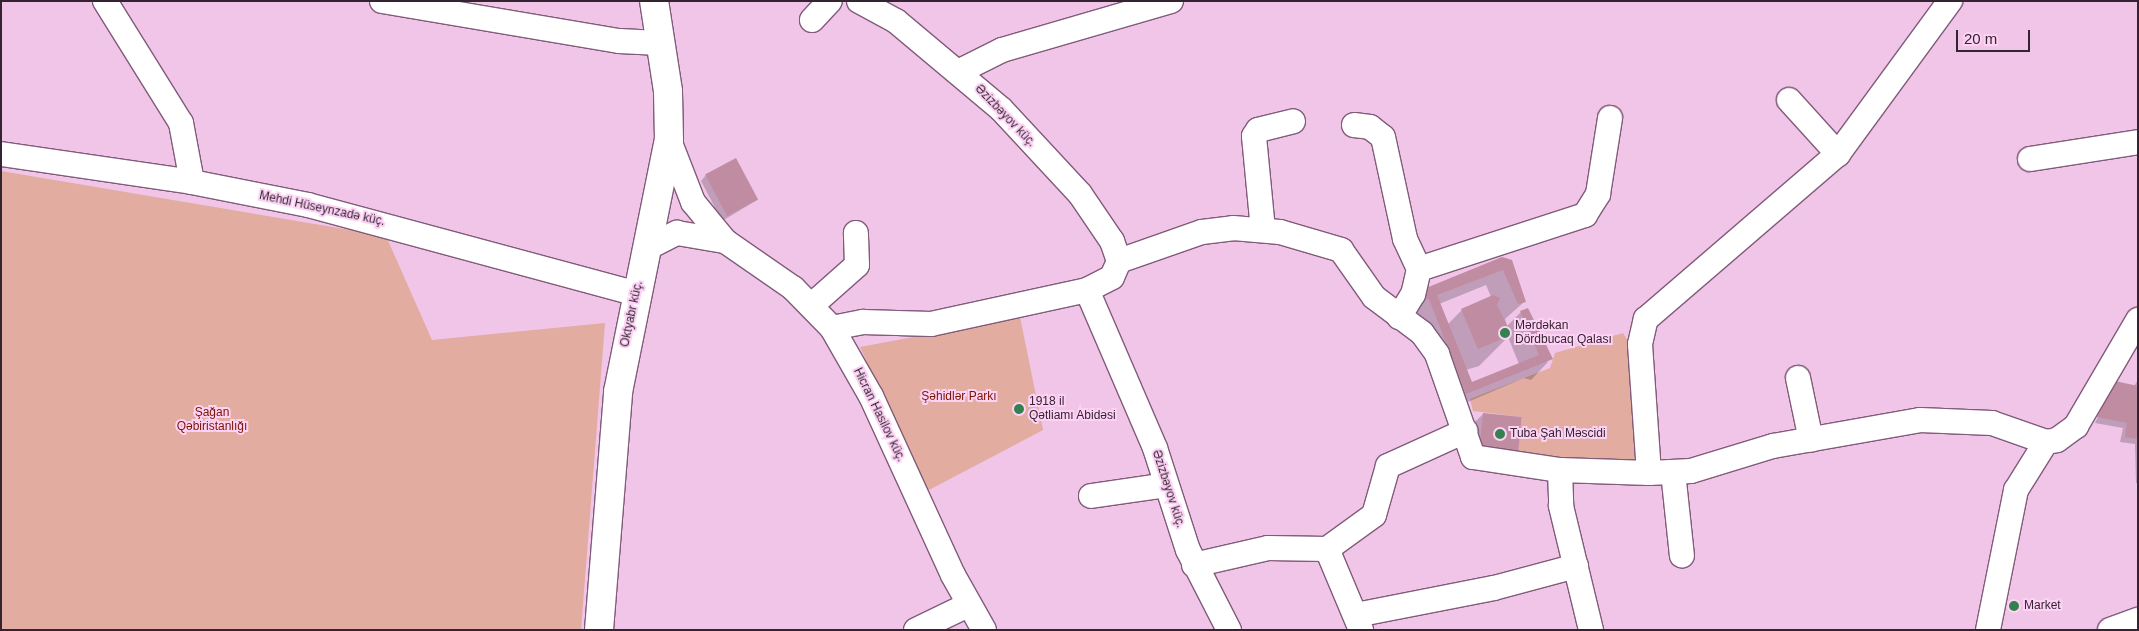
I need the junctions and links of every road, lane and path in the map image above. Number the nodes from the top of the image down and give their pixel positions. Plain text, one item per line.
1 (105, 1) edge
2 (382, 1) edge
3 (654, 1) edge
4 (830, 1) edge
5 (858, 1) edge
6 (1171, 1) edge
7 (1950, 1) edge
8 (812, 20) dead end
9 (660, 43) junction
10 (960, 71) junction
11 (1790, 100) dead end
12 (1610, 118) dead end
13 (1293, 121) dead end
14 (1354, 125) dead end
15 (668, 140) junction
16 (2138, 142) edge
17 (1, 154) edge
18 (1838, 154) junction
19 (2030, 159) dead end
20 (192, 182) junction
21 (693, 202) junction
22 (657, 210) junction
23 (1263, 230) junction
24 (856, 233) dead end
25 (725, 241) junction
26 (647, 248) junction
27 (1119, 262) junction
28 (1419, 269) junction
29 (1087, 290) junction
30 (636, 293) junction
31 (812, 305) junction
32 (1399, 317) junction
33 (2138, 320) edge
34 (832, 328) junction
35 (1798, 378) dead end
36 (1465, 431) junction
37 (1811, 440) junction
38 (2046, 442) junction
39 (1560, 470) junction
40 (1673, 472) junction
41 (1649, 473) junction
42 (1166, 486) junction
43 (1091, 496) dead end
44 (1327, 549) junction
45 (1682, 556) dead end
46 (1194, 565) junction
47 (1576, 566) junction
48 (968, 605) junction
49 (2138, 620) edge
50 (1358, 622) edge
51 (598, 630) edge
52 (916, 630) edge
53 (984, 630) edge
54 (1229, 630) edge
55 (1591, 630) edge
56 (1988, 630) edge
57 (2110, 630) edge

1 - 20 street
2 - 9 street
3 - 9 street, Oktyabr küç.
4 - 8 street
5 - 10 street, Əzizbəyov küç.
6 - 10 street
7 - 18 street
9 - 15 street, Oktyabr küç.
10 - 27 street, Əzizbəyov küç.
11 - 18 street
12 - 28 street
13 - 23 street
14 - 28 street
15 - 21 street
15 - 22 street, Oktyabr küç.
16 - 19 street
17 - 20 street, Mehdi Hüseynzadə küç.
18 - 41 street
20 - 30 street, Mehdi Hüseynzadə küç.
21 - 22 street
21 - 25 street
22 - 26 street, Oktyabr küç.
23 - 27 street
23 - 32 street
24 - 31 street
25 - 26 street
25 - 31 street, Hicran Hasilov küç.
26 - 30 street, Oktyabr küç.
27 - 29 street
28 - 32 street
29 - 34 street
29 - 42 street, Əzizbəyov küç.
30 - 51 street, Oktyabr küç.
31 - 34 street, Hicran Hasilov küç.
32 - 36 street
33 - 38 street
34 - 48 street, Hicran Hasilov küç.
35 - 37 street
36 - 39 street
36 - 44 street
37 - 38 street
37 - 40 street
38 - 56 street
39 - 41 street
39 - 47 street
40 - 41 street
40 - 45 street
42 - 43 street
42 - 46 street, Əzizbəyov küç.
44 - 46 street
44 - 50 street
46 - 54 street, Əzizbəyov küç.
47 - 50 street
47 - 55 street
48 - 52 street
48 - 53 street, Hicran Hasilov küç.
49 - 57 street

